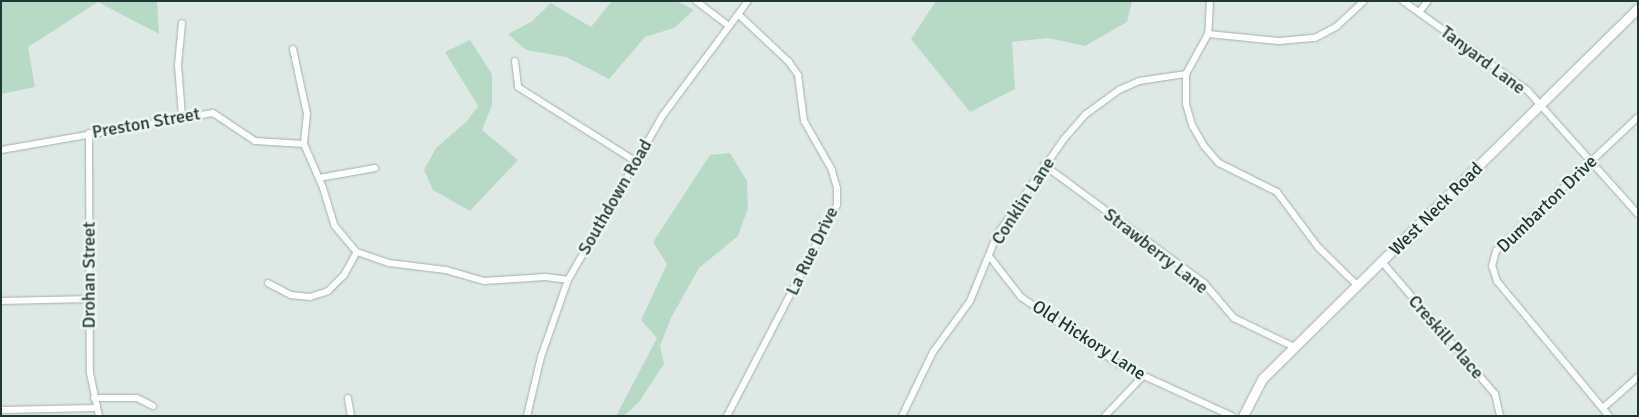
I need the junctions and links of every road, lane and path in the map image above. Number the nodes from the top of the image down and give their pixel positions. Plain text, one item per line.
1 (696, 1) edge
2 (748, 1) edge
3 (1210, 1) edge
4 (1364, 1) edge
5 (1403, 1) edge
6 (1428, 1) edge
7 (1638, 8) edge
8 (1418, 12) junction
9 (739, 15) junction
10 (182, 23) dead end
11 (729, 26) junction
12 (1208, 34) junction
13 (293, 49) dead end
14 (515, 61) dead end
15 (1186, 74) junction
16 (1539, 105) junction
17 (182, 116) junction
18 (1638, 117) edge
19 (89, 133) junction
20 (304, 144) junction
21 (1, 150) edge
22 (635, 161) junction
23 (1591, 161) junction
24 (1044, 165) junction
25 (376, 168) dead end
26 (319, 178) junction
27 (1638, 214) edge
28 (357, 252) junction
29 (989, 256) junction
30 (1383, 262) junction
31 (568, 280) junction
32 (268, 283) dead end
33 (1358, 286) junction
34 (90, 299) junction
35 (1, 301) edge
36 (1296, 348) junction
37 (1142, 377) junction
38 (1638, 377) edge
39 (94, 398) junction
40 (348, 398) dead end
41 (153, 406) dead end
42 (96, 408) junction
43 (1603, 408) junction
44 (1, 410) edge
45 (99, 416) edge
46 (351, 416) edge
47 (527, 416) edge
48 (727, 416) edge
49 (902, 416) edge
50 (1105, 416) edge
51 (1232, 416) edge
52 (1243, 416) edge
53 (1500, 416) edge
54 (1609, 416) edge

1 - 11 street
2 - 9 street, Southdown Road
3 - 12 street
4 - 12 street
5 - 8 street, Tanyard Lane
6 - 8 street
7 - 16 street, West Neck Road
8 - 16 street, Tanyard Lane
9 - 11 street, Southdown Road
9 - 48 street, La Rue Drive
10 - 17 street
11 - 22 street, Southdown Road
12 - 15 street
13 - 20 street
14 - 22 street
15 - 24 street, Conklin Lane
15 - 33 street
16 - 23 street, Tanyard Lane
16 - 30 street, West Neck Road
17 - 19 street, Preston Street
17 - 20 street, Preston Street
18 - 23 street, Dumbarton Drive
19 - 21 street, Preston Street
19 - 34 street, Drohan Street
20 - 26 street
22 - 31 street, Southdown Road
23 - 27 street, Tanyard Lane
23 - 43 street, Dumbarton Drive
24 - 29 street, Conklin Lane
24 - 36 street, Strawberry Lane
25 - 26 street
26 - 28 street
28 - 31 street
28 - 32 street
29 - 37 street, Old Hickory Lane
29 - 49 street, Conklin Lane
30 - 33 street, West Neck Road
30 - 53 street, Creskill Place
31 - 47 street, Southdown Road
33 - 36 street, West Neck Road
34 - 35 street
34 - 39 street, Drohan Street
36 - 52 street, West Neck Road
37 - 50 street
37 - 51 street, Old Hickory Lane
38 - 43 street
39 - 41 street
39 - 42 street, Drohan Street
40 - 46 street
42 - 44 street
42 - 45 street, Drohan Street
43 - 54 street, Dumbarton Drive

